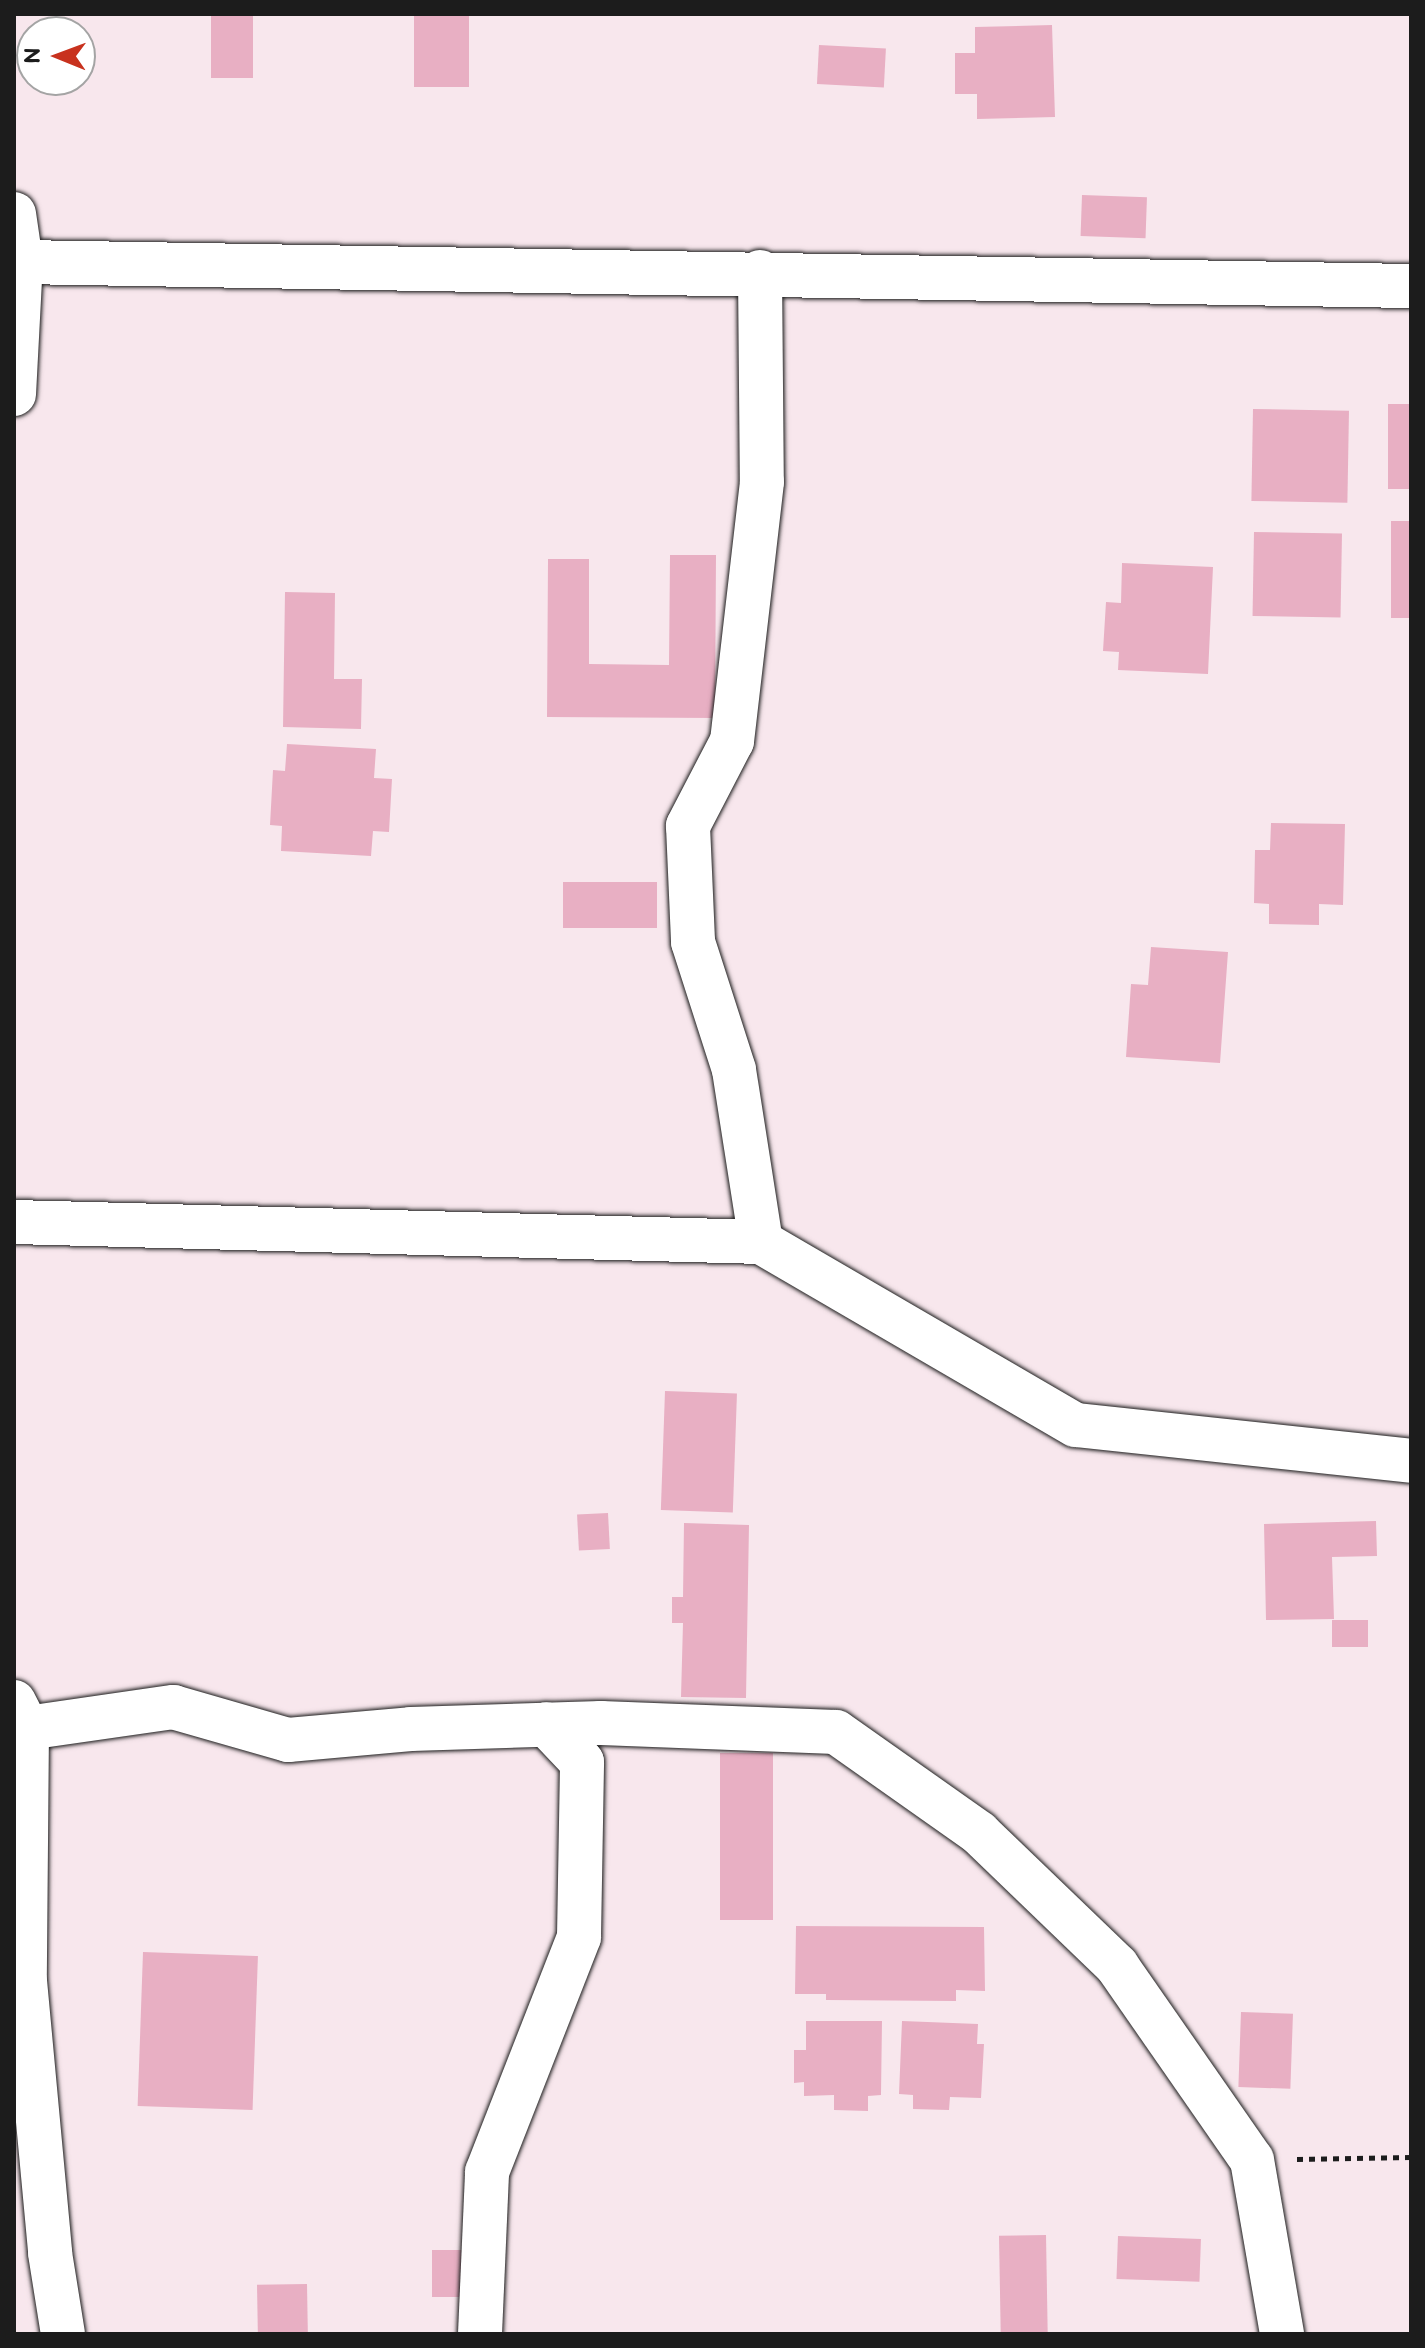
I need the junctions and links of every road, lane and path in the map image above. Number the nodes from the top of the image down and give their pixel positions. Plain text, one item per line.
1 (14, 214) edge
2 (21, 262) junction
3 (760, 272) junction
4 (1411, 286) edge
5 (14, 394) edge
6 (14, 1222) edge
7 (761, 1242) junction
8 (1411, 1461) edge
9 (20, 1715) edge
10 (546, 1724) junction
11 (1411, 2157) edge
12 (1252, 2160) junction
13 (63, 2334) edge
14 (480, 2334) edge
15 (1282, 2334) edge

1 - 2 street
2 - 3 street
2 - 5 street
3 - 4 street
3 - 7 street
6 - 7 street
7 - 8 street
9 - 10 street
9 - 13 street
10 - 12 street
10 - 14 street
11 - 12 path
12 - 15 street

